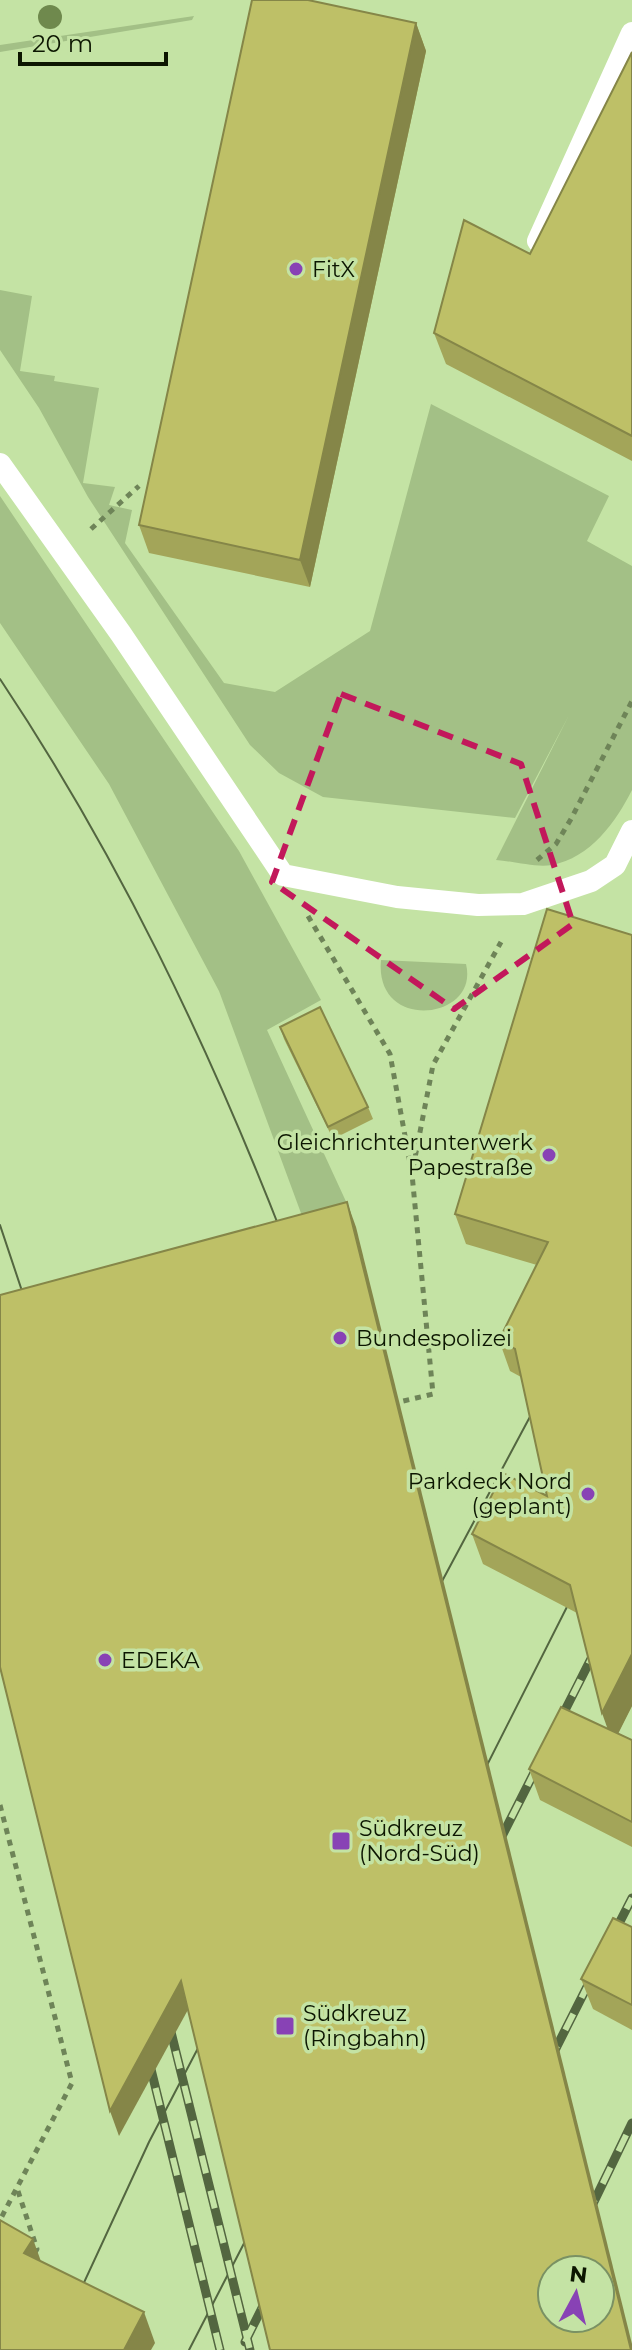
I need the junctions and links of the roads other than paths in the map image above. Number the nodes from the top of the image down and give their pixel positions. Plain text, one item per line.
1 (632, 33) edge
2 (533, 253) edge
3 (0, 464) edge
4 (632, 831) edge

1 - 2 lane
3 - 4 lane

